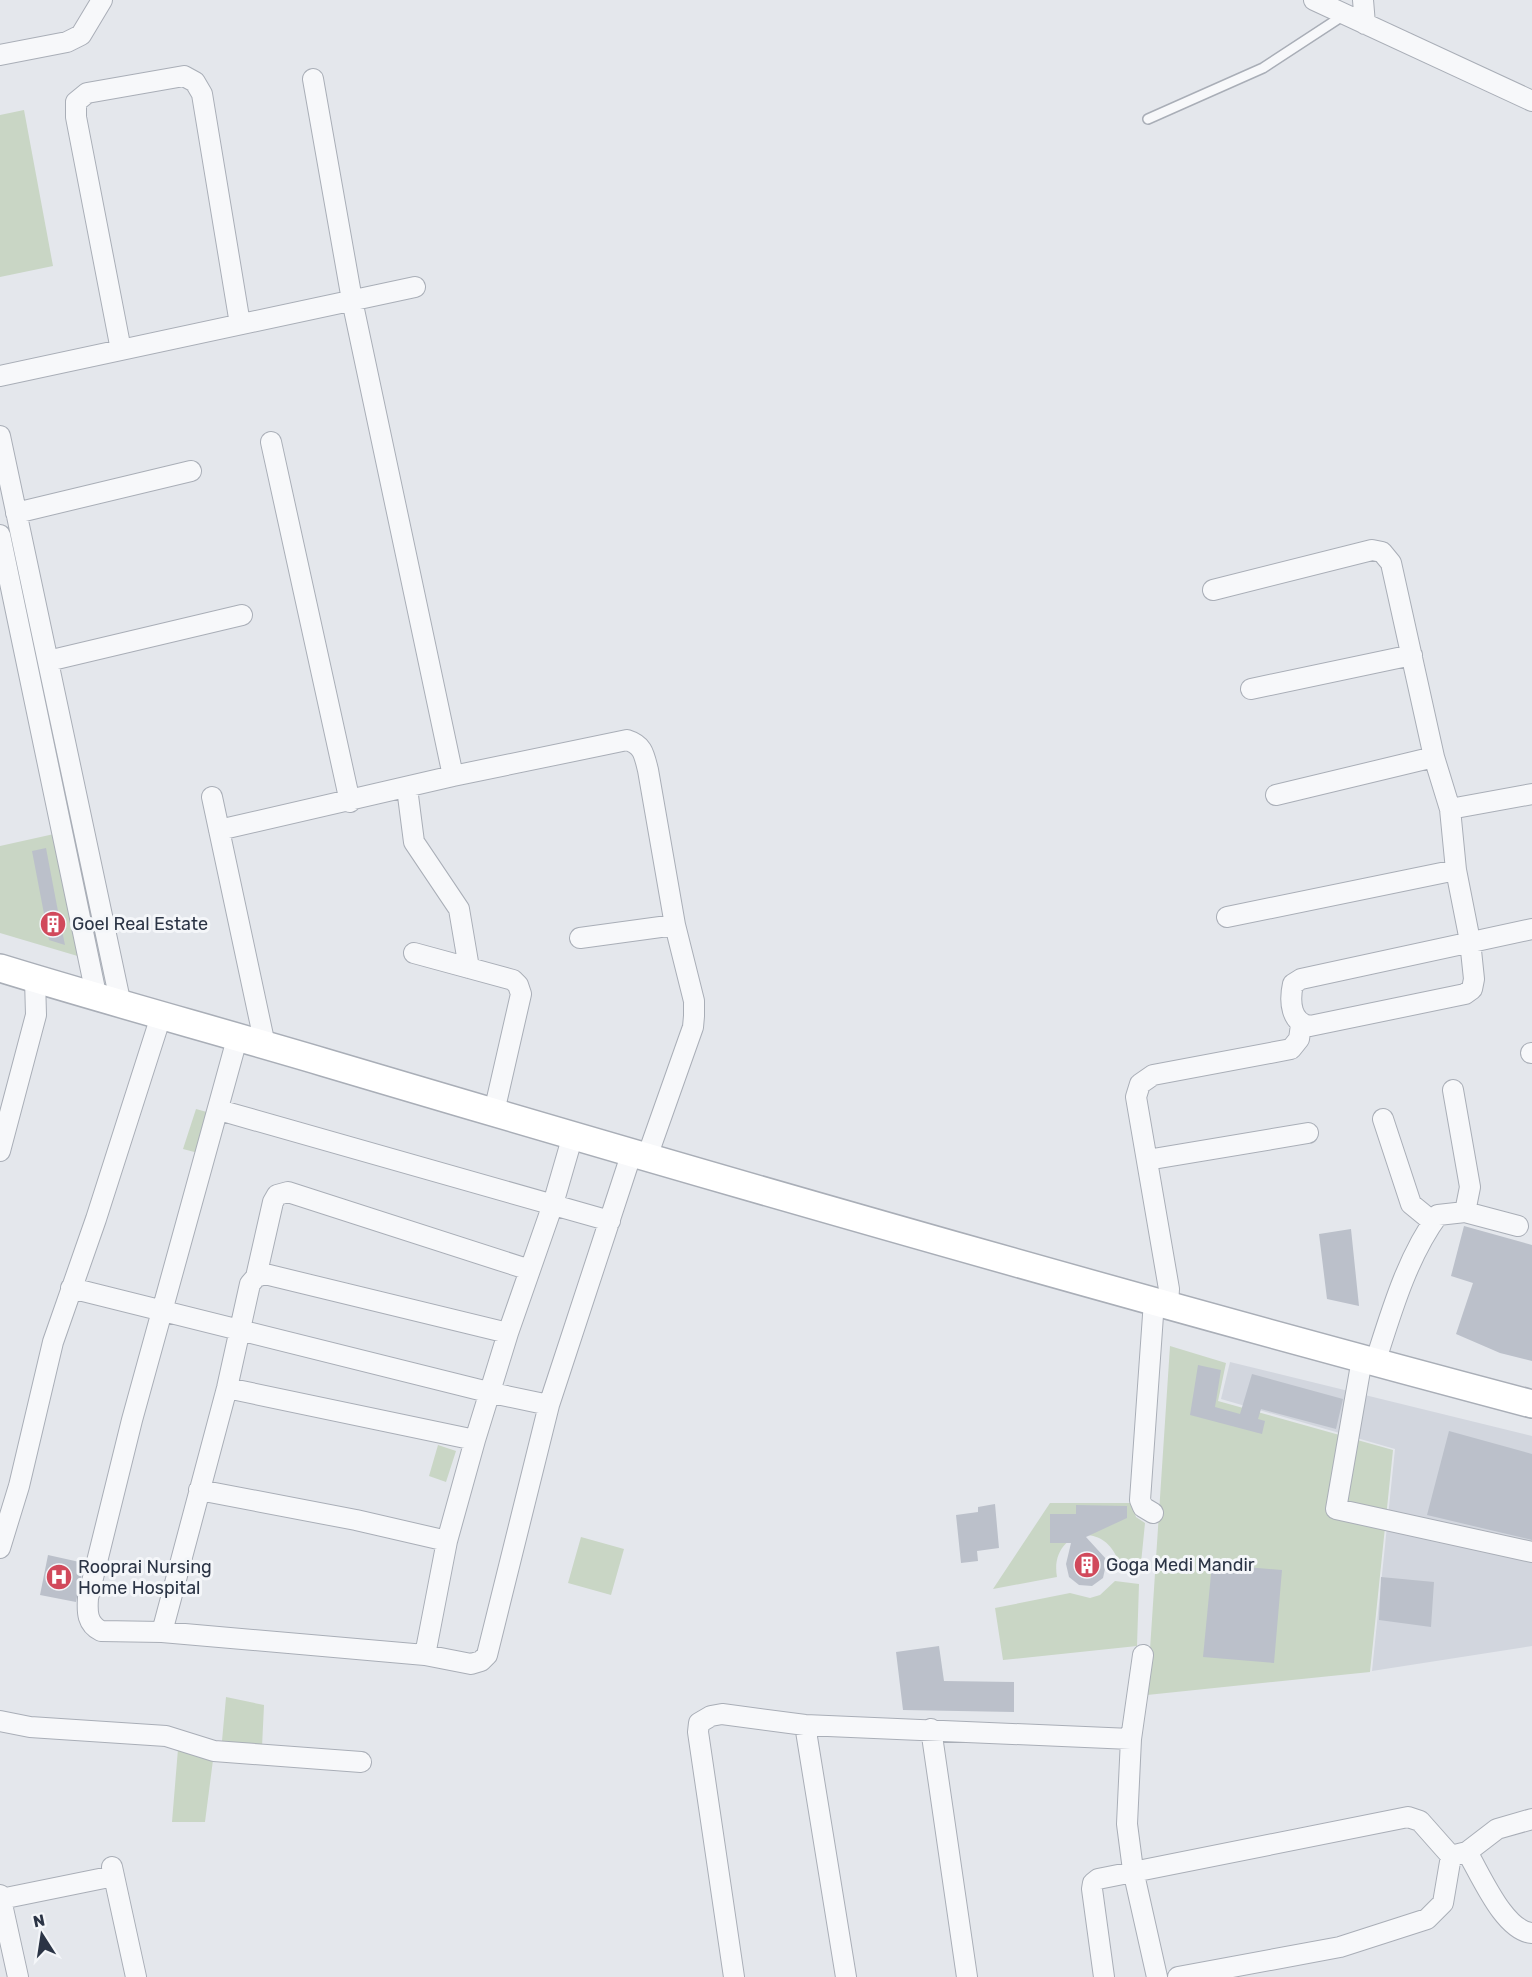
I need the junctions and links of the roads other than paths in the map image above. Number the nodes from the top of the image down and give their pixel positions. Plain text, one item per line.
1 (102, 0) edge
2 (1314, 0) edge
3 (1363, 0) edge
4 (1344, 15) junction
5 (1365, 24) junction
6 (0, 55) edge
7 (313, 79) dead end
8 (1532, 101) edge
9 (1148, 119) dead end
10 (415, 287) dead end
11 (352, 300) junction
12 (240, 324) junction
13 (121, 350) junction
14 (0, 376) edge
15 (0, 436) edge
16 (271, 442) dead end
17 (191, 471) dead end
18 (16, 513) junction
19 (1, 542) edge
20 (1213, 590) dead end
21 (242, 615) dead end
22 (1412, 655) junction
23 (48, 661) junction
24 (1251, 689) dead end
25 (1434, 757) junction
26 (453, 776) junction
27 (407, 788) junction
28 (1532, 794) edge
29 (1276, 795) dead end
30 (212, 797) dead end
31 (350, 802) junction
32 (1450, 809) junction
33 (219, 830) junction
34 (1456, 870) junction
35 (1227, 917) dead end
36 (675, 925) junction
37 (1532, 929) edge
38 (580, 938) dead end
39 (1470, 941) junction
40 (414, 953) dead end
41 (0, 968) edge
42 (469, 968) junction
43 (35, 979) junction
44 (109, 1002) junction
45 (161, 1016) junction
46 (1301, 1025) junction
47 (237, 1039) junction
48 (265, 1045) junction
49 (1453, 1090) dead end
50 (219, 1110) junction
51 (494, 1112) junction
52 (1383, 1119) dead end
53 (1308, 1133) dead end
54 (573, 1136) junction
55 (0, 1151) edge
56 (640, 1155) junction
57 (1147, 1160) junction
58 (553, 1204) junction
59 (1465, 1212) junction
60 (610, 1221) junction
61 (1433, 1222) junction
62 (1518, 1226) dead end
63 (530, 1270) junction
64 (256, 1276) junction
65 (71, 1288) junction
66 (1161, 1303) junction
67 (163, 1312) junction
68 (241, 1330) junction
69 (508, 1333) junction
70 (1369, 1361) junction
71 (227, 1388) junction
72 (492, 1393) junction
73 (1532, 1404) edge
74 (549, 1405) junction
75 (475, 1440) junction
76 (199, 1490) junction
77 (1153, 1513) dead end
78 (447, 1541) junction
79 (0, 1548) edge
80 (1532, 1552) edge
81 (162, 1632) junction
82 (425, 1655) junction
83 (1143, 1655) dead end
84 (0, 1721) edge
85 (805, 1725) junction
86 (931, 1729) junction
87 (1131, 1739) junction
88 (361, 1762) dead end
89 (1532, 1820) edge
90 (1459, 1854) junction
91 (1133, 1870) junction
92 (1, 1897) edge
93 (1532, 1933) edge
94 (18, 1977) edge
95 (136, 1977) edge
96 (734, 1977) edge
97 (846, 1977) edge
98 (967, 1977) edge
99 (1104, 1977) edge
100 (1157, 1977) edge
101 (1179, 1977) edge

1 - 6 street
2 - 4 street
3 - 5 street
4 - 5 street
4 - 9 lane
5 - 8 street
7 - 11 street
10 - 11 street
11 - 12 street
11 - 26 street
12 - 13 street
12 - 13 street
13 - 14 street
15 - 18 street
16 - 31 street
17 - 18 street
18 - 23 street
19 - 44 street
20 - 22 street
21 - 23 street
22 - 24 street
22 - 25 street
23 - 44 street
25 - 29 street
25 - 32 street
26 - 27 street
26 - 36 street
27 - 31 street
27 - 42 street
28 - 32 street
30 - 33 street
31 - 33 street
32 - 34 street
33 - 48 street
34 - 35 street
34 - 39 street
36 - 38 street
36 - 56 street
37 - 39 street
39 - 46 street
39 - 46 street
40 - 42 street
41 - 43 street
42 - 51 street
43 - 44 street
43 - 55 street
44 - 45 street
45 - 47 street
45 - 65 street
46 - 57 street
47 - 48 street
47 - 50 street
48 - 51 street
49 - 59 street
50 - 58 street
50 - 67 street
51 - 54 street
52 - 61 street
53 - 57 street
54 - 56 street
54 - 58 street
56 - 60 street
56 - 66 street
57 - 66 street
58 - 60 street
58 - 63 street
59 - 61 street
59 - 62 street
60 - 74 street
61 - 70 street
63 - 64 street
63 - 69 street
64 - 68 street
64 - 69 street
65 - 67 street
65 - 79 street
66 - 70 street
66 - 77 street
67 - 68 street
67 - 81 street
68 - 71 street
68 - 72 street
69 - 72 street
70 - 73 street
70 - 80 street
71 - 75 street
71 - 76 street
72 - 74 street
72 - 75 street
74 - 82 street
75 - 78 street
76 - 78 street
76 - 81 street
78 - 82 street
81 - 82 street
83 - 87 street
84 - 88 street
85 - 86 street
85 - 96 street
85 - 97 street
86 - 87 street
86 - 98 street
87 - 91 street
89 - 90 street
90 - 91 street
90 - 93 street
90 - 101 street
91 - 99 street
91 - 100 street
92 - 94 street
92 - 95 street

